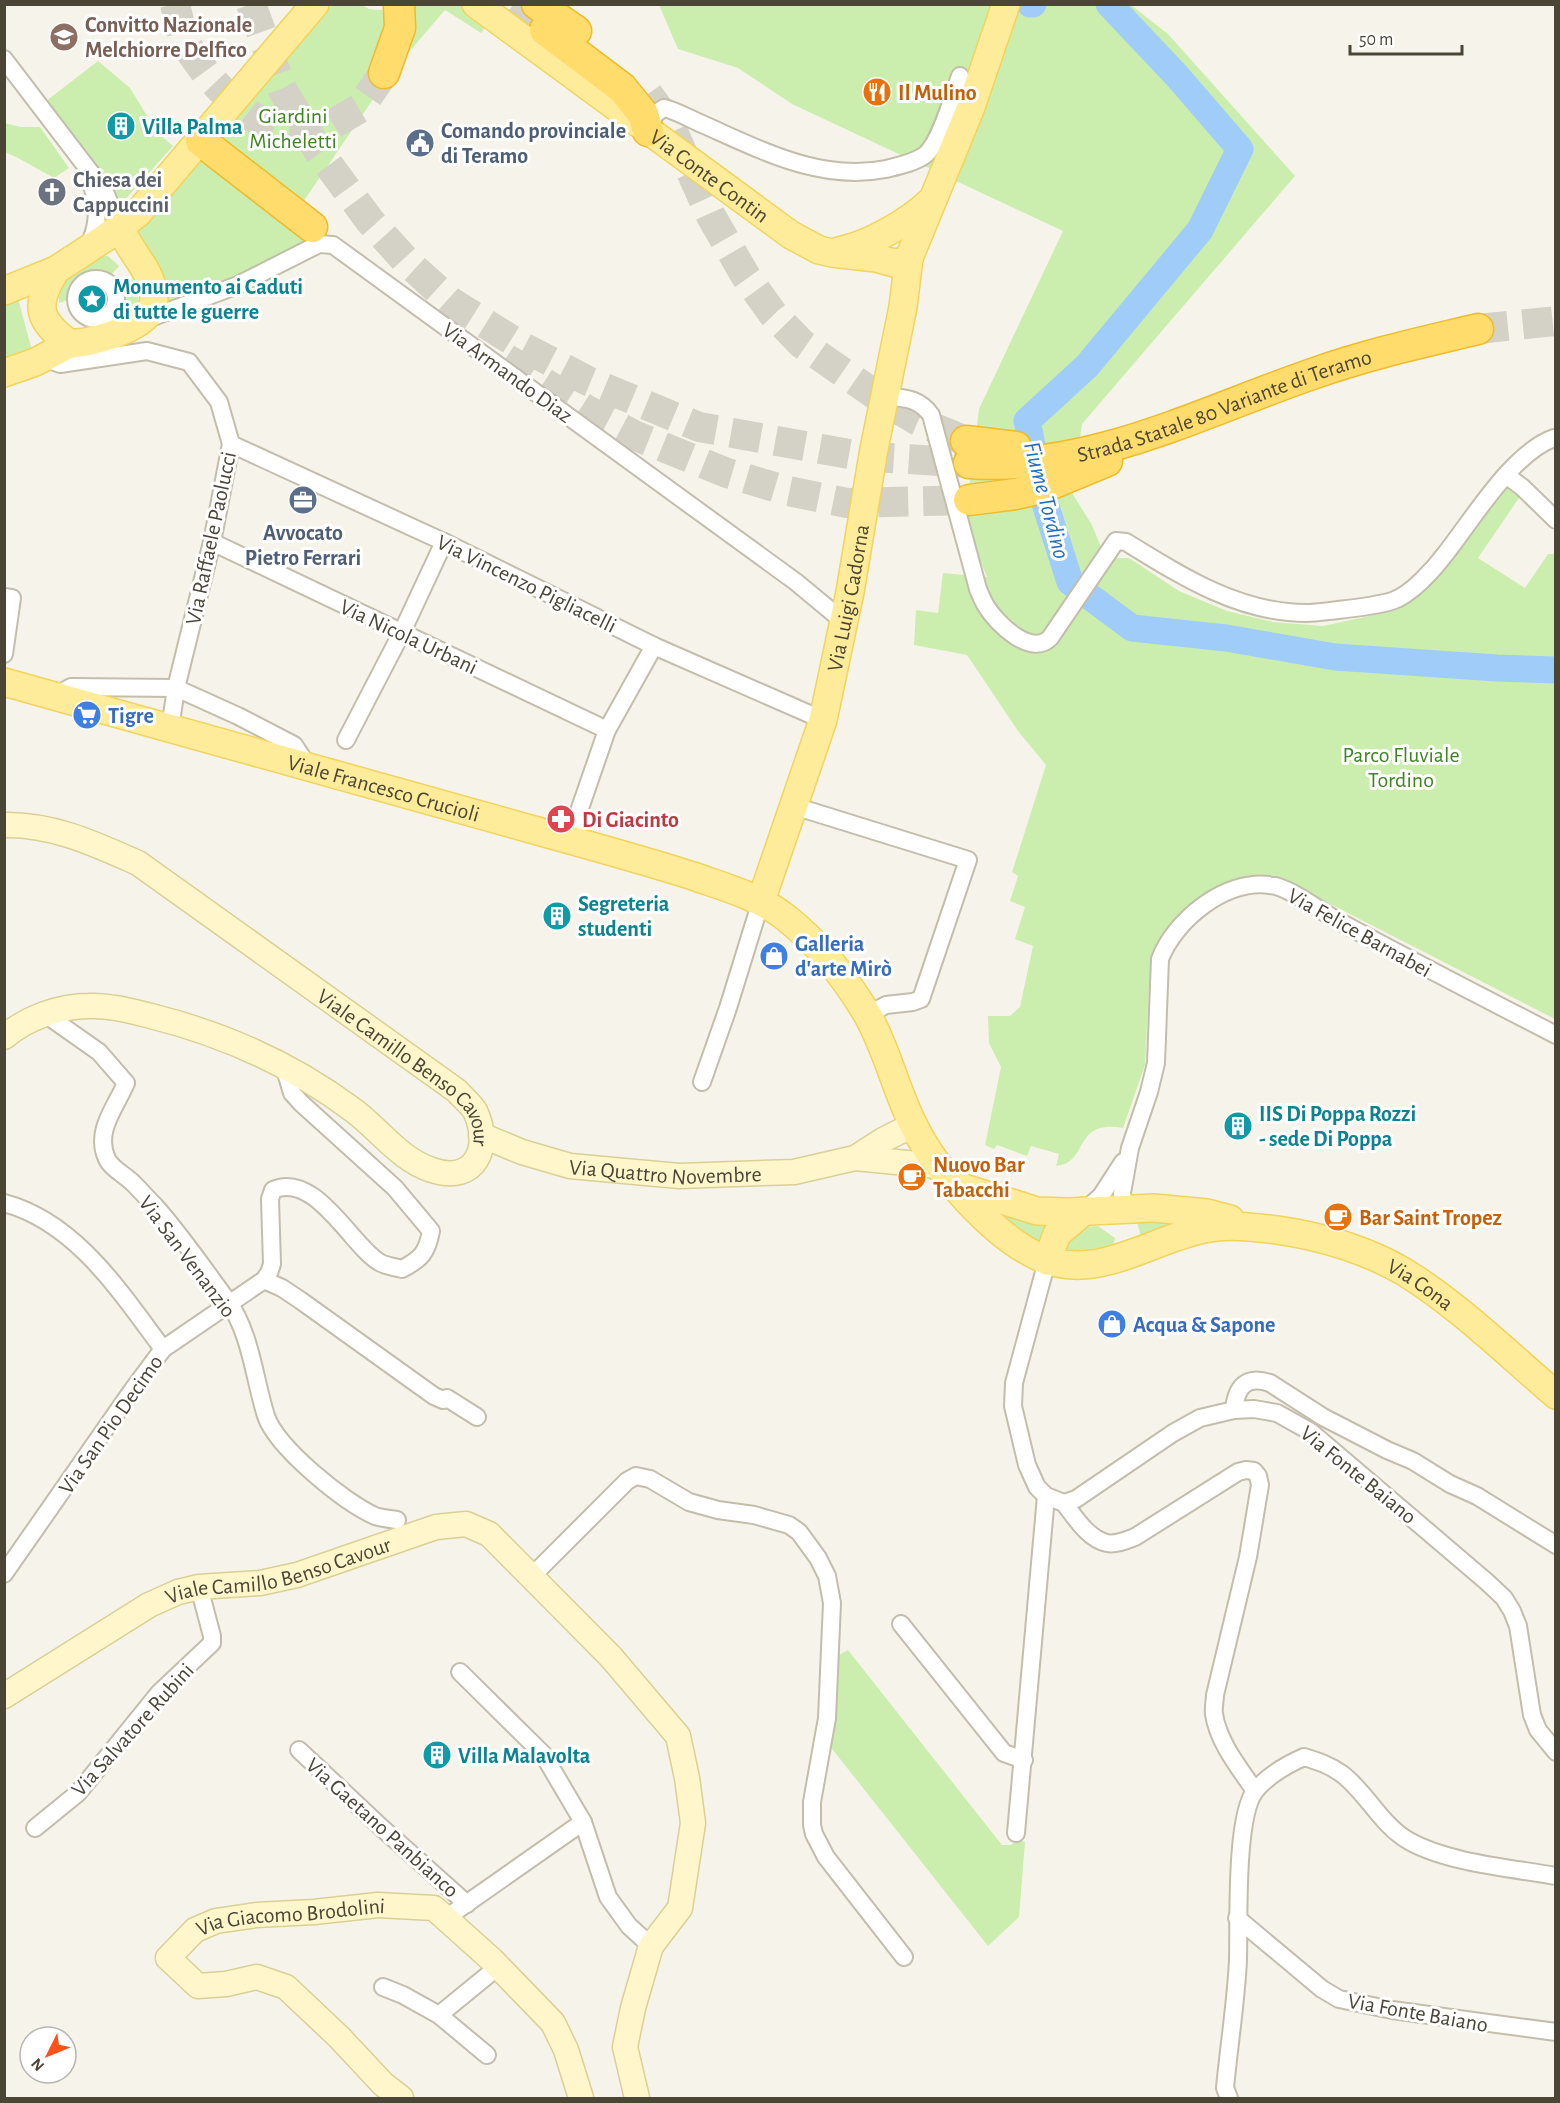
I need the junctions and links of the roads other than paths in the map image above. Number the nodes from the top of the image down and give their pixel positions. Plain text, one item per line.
1 (399, 4) edge
2 (476, 4) edge
3 (1006, 4) edge
4 (315, 5) edge
5 (541, 17) edge
6 (4, 58) edge
7 (384, 73) tunnel mouth
8 (960, 76) dead end
9 (659, 102) junction
10 (648, 131) junction
11 (201, 141) junction
12 (93, 189) dead end
13 (312, 227) dead end
14 (120, 238) junction
15 (86, 250) junction
16 (899, 253) junction
17 (46, 275) junction
18 (4, 291) edge
19 (144, 320) junction
20 (1478, 328) tunnel mouth
21 (70, 344) junction
22 (44, 358) junction
23 (4, 373) edge
24 (885, 396) junction
25 (1193, 418) junction
26 (1556, 439) edge
27 (231, 444) junction
28 (975, 453) tunnel mouth
29 (1507, 476) junction
30 (976, 499) tunnel mouth
31 (1556, 520) edge
32 (212, 542) junction
33 (444, 542) junction
34 (850, 592) junction
35 (4, 597) edge
36 (815, 597) junction
37 (843, 626) junction
38 (402, 632) junction
39 (654, 646) junction
40 (4, 654) edge
41 (4, 682) edge
42 (176, 688) junction
43 (54, 696) junction
44 (823, 720) junction
45 (170, 729) junction
46 (607, 730) junction
47 (346, 741) dead end
48 (308, 766) junction
49 (794, 806) junction
50 (4, 825) edge
51 (569, 840) junction
52 (761, 901) junction
53 (45, 1014) junction
54 (867, 1015) junction
55 (1556, 1035) edge
56 (4, 1036) edge
57 (284, 1066) junction
58 (702, 1082) dead end
59 (913, 1125) junction
60 (482, 1135) junction
61 (1130, 1148) junction
62 (855, 1158) junction
63 (946, 1175) junction
64 (4, 1203) edge
65 (1084, 1211) junction
66 (1125, 1211) junction
67 (1256, 1228) junction
68 (1124, 1256) junction
69 (1047, 1261) junction
70 (264, 1280) junction
71 (229, 1304) junction
72 (163, 1349) junction
73 (1556, 1395) edge
74 (1233, 1410) junction
75 (477, 1417) dead end
76 (1046, 1496) junction
77 (1064, 1503) junction
78 (397, 1520) dead end
79 (1556, 1545) edge
80 (4, 1574) edge
81 (531, 1576) junction
82 (199, 1587) junction
83 (902, 1624) dead end
84 (460, 1672) dead end
85 (4, 1696) edge
86 (299, 1750) dead end
87 (1556, 1752) edge
88 (1024, 1760) junction
89 (1255, 1791) junction
90 (583, 1822) junction
91 (35, 1828) dead end
92 (1016, 1833) dead end
93 (1556, 1876) edge
94 (467, 1904) junction
95 (446, 1918) junction
96 (1237, 1918) junction
97 (651, 1946) junction
98 (904, 1957) dead end
99 (498, 1966) junction
100 (383, 1987) dead end
101 (439, 2015) junction
102 (1556, 2032) edge
103 (488, 2055) dead end
104 (401, 2098) edge
105 (581, 2098) edge
106 (637, 2098) edge
107 (1229, 2098) edge

1 - 7 highway
2 - 10 main road, Via Conte Contin
3 - 16 main road, Via Luigi Cadorna
4 - 11 main road
5 - 9 highway
5 - 10 highway
6 - 14 street
8 - 9 street
9 - 10 street
10 - 16 main road, Via Conte Contin
11 - 13 highway
11 - 14 main road
12 - 15 street
14 - 15 main road
14 - 19 main road
15 - 17 main road
16 - 24 main road, Via Luigi Cadorna
17 - 18 main road
17 - 21 main road
17 - 22 main road
19 - 21 main road
19 - 36 street, Via Armando Diaz
20 - 25 highway, Strada Statale 80 Variante di Teramo
21 - 22 main road
22 - 23 main road
22 - 27 street, Via Raffaele Paolucci
24 - 29 street
24 - 34 main road, Via Luigi Cadorna
25 - 28 highway
25 - 30 highway
26 - 29 street
27 - 32 street, Via Raffaele Paolucci
27 - 33 street, Via Vincenzo Pigliacelli
29 - 31 street
32 - 38 street, Via Nicola Urbani
32 - 42 street, Via Raffaele Paolucci
33 - 38 street
33 - 39 street, Via Vincenzo Pigliacelli
34 - 36 street
34 - 37 main road, Via Luigi Cadorna
35 - 40 street
36 - 37 street, Via Armando Diaz
37 - 44 main road, Via Luigi Cadorna
38 - 46 street, Via Nicola Urbani
38 - 47 street
39 - 44 street, Via Vincenzo Pigliacelli
39 - 46 street
41 - 43 main road, Viale Francesco Crucioli
42 - 43 street
42 - 45 street, Via Raffaele Paolucci
42 - 48 street
43 - 45 main road, Viale Francesco Crucioli
44 - 49 main road, Via Luigi Cadorna
45 - 48 main road, Viale Francesco Crucioli
46 - 51 street
48 - 51 main road, Viale Francesco Crucioli
49 - 52 main road, Via Luigi Cadorna
49 - 54 street
50 - 60 main road, Viale Camillo Benso Cavour
51 - 52 main road, Viale Francesco Crucioli
52 - 54 main road, Viale Francesco Crucioli
52 - 58 street
53 - 56 main road, Viale Camillo Benso Cavour
53 - 57 main road, Viale Camillo Benso Cavour
53 - 71 street, Via San Venanzio
54 - 59 main road, Viale Francesco Crucioli
55 - 61 street, Via Felice Barnabei
57 - 60 main road, Viale Camillo Benso Cavour
57 - 70 street
59 - 62 main road, Via Quattro Novembre
59 - 63 main road, Via Cona
60 - 62 main road, Via Quattro Novembre
61 - 65 street, Via Felice Barnabei
61 - 66 street, Via Felice Barnabei
62 - 63 main road, Via Quattro Novembre
63 - 65 main road, Via Cona
63 - 69 main road, Via Cona
64 - 72 street
65 - 66 main road, Via Cona
65 - 69 main road
66 - 67 main road, Via Cona
66 - 68 main road
67 - 68 main road, Via Cona
67 - 73 main road, Via Cona
68 - 69 main road, Via Cona
69 - 76 street
70 - 71 street, Via San Pio Decimo
70 - 75 street
71 - 72 street, Via San Pio Decimo
71 - 78 street, Via San Venanzio
72 - 80 street, Via San Pio Decimo
74 - 77 street, Via Fonte Baiano
74 - 79 street
74 - 87 street, Via Fonte Baiano
76 - 77 street
76 - 88 street
77 - 89 street
81 - 82 main road, Viale Camillo Benso Cavour
81 - 97 main road, Viale Camillo Benso Cavour
81 - 98 street
82 - 85 main road, Viale Camillo Benso Cavour
82 - 91 street, Via Salvatore Rubini
83 - 88 street
84 - 90 street
86 - 94 street, Via Gaetano Panbianco
88 - 92 street
89 - 93 street
89 - 96 street
90 - 94 street, Via Gaetano Panbianco
90 - 97 street
94 - 95 street, Via Gaetano Panbianco
95 - 99 main road, Via Giacomo Brodolini
95 - 104 main road, Via Giacomo Brodolini
96 - 102 street, Via Fonte Baiano
96 - 107 street
97 - 106 main road
99 - 101 street
99 - 105 main road, Via Giacomo Brodolini
100 - 101 street
101 - 103 street

